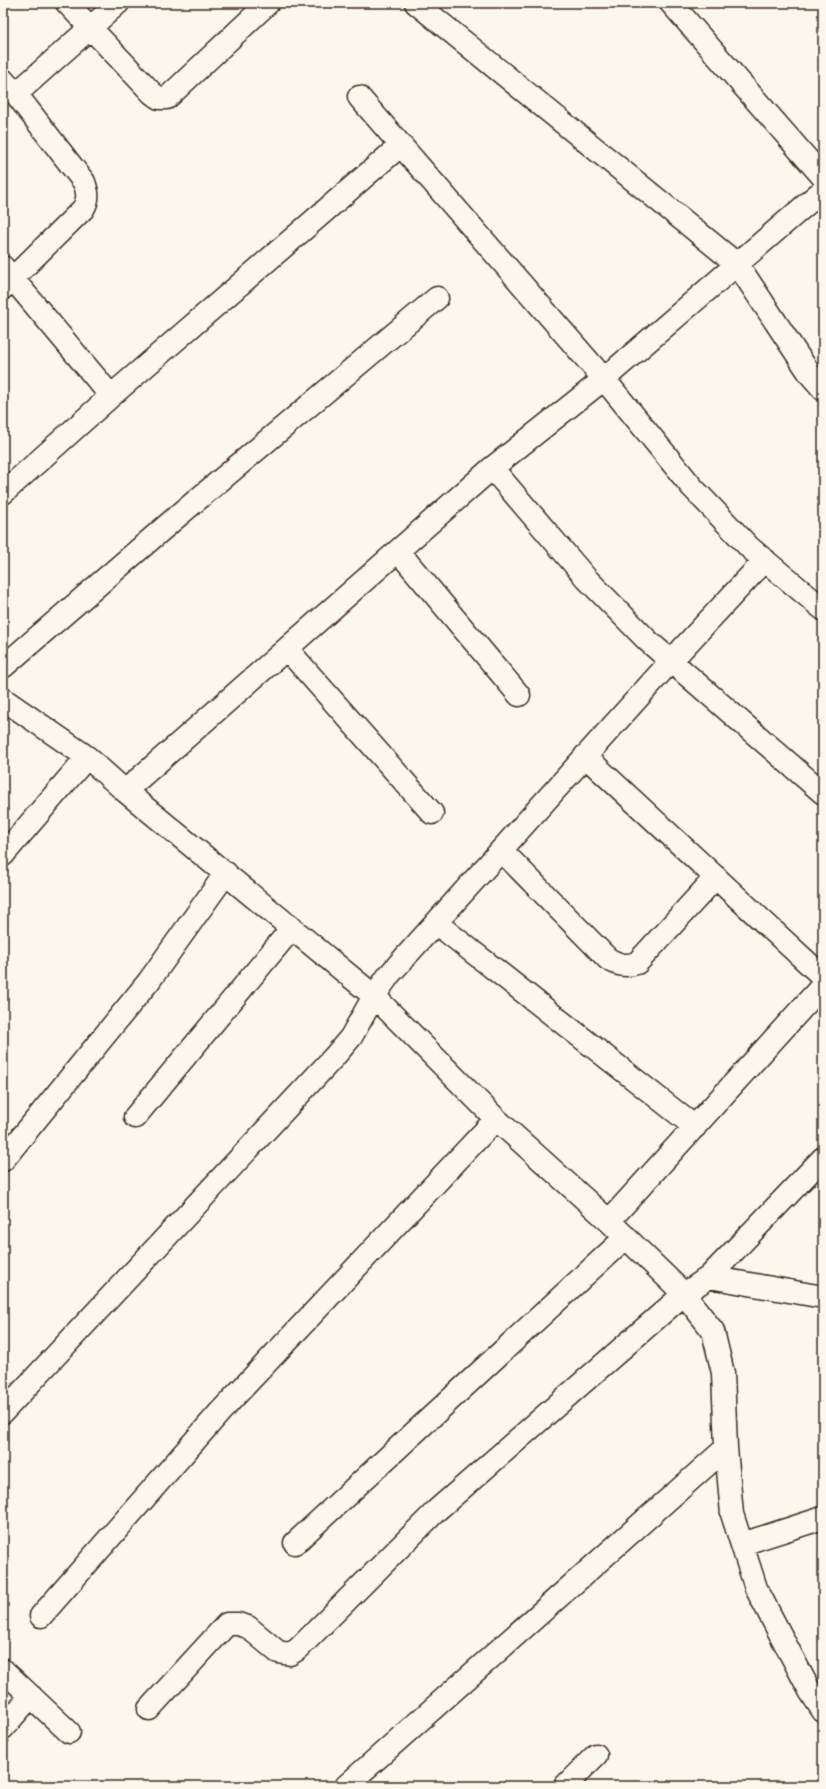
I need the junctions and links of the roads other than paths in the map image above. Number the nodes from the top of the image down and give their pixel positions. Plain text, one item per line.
1 (67, 3) edge
2 (118, 3) edge
3 (268, 3) edge
4 (416, 3) edge
5 (671, 3) edge
6 (90, 28) junction
7 (9, 87) edge
8 (359, 97) dead end
9 (401, 145) junction
10 (823, 177) edge
11 (823, 190) edge
12 (738, 265) junction
13 (6, 278) edge
14 (437, 298) dead end
15 (604, 380) junction
16 (823, 389) edge
17 (111, 396) junction
18 (492, 468) junction
19 (3, 493) edge
20 (398, 551) junction
21 (765, 560) junction
22 (823, 609) edge
23 (286, 649) junction
24 (671, 661) junction
25 (3, 667) edge
26 (519, 695) dead end
27 (3, 699) edge
28 (585, 756) junction
29 (87, 758) junction
30 (124, 791) junction
31 (823, 793) edge
32 (432, 813) dead end
33 (501, 850) junction
34 (3, 855) edge
35 (226, 873) junction
36 (716, 877) junction
37 (436, 923) junction
38 (292, 928) junction
39 (823, 977) edge
40 (823, 985) edge
41 (374, 996) junction
42 (135, 1117) dead end
43 (496, 1119) junction
44 (695, 1126) junction
45 (823, 1158) edge
46 (3, 1160) edge
47 (609, 1221) junction
48 (626, 1237) junction
49 (709, 1277) junction
50 (684, 1294) junction
51 (823, 1297) edge
52 (3, 1412) edge
53 (726, 1448) junction
54 (823, 1518) edge
55 (295, 1543) dead end
56 (742, 1544) junction
57 (41, 1616) dead end
58 (3, 1670) edge
59 (31, 1696) junction
60 (149, 1709) dead end
61 (823, 1711) edge
62 (3, 1728) edge
63 (68, 1732) dead end
64 (596, 1755) dead end
65 (346, 1786) edge
66 (564, 1786) edge

1 - 6 street
2 - 6 street
3 - 6 street
4 - 12 street
5 - 10 street
6 - 7 street
7 - 13 street
8 - 9 street
9 - 15 street
9 - 17 street
11 - 12 street
12 - 15 street
12 - 16 street
13 - 17 street
14 - 25 street
15 - 18 street
15 - 21 street
17 - 19 street
18 - 20 street
18 - 24 street
20 - 23 street
20 - 26 street
21 - 22 street
21 - 24 street
23 - 30 street
23 - 32 street
24 - 28 street
24 - 31 street
27 - 29 street
28 - 33 street
28 - 36 street
29 - 30 street
29 - 34 street
30 - 35 street
33 - 36 street
33 - 37 street
35 - 38 street
35 - 46 street
36 - 39 street
37 - 41 street
37 - 44 street
38 - 41 street
38 - 42 street
40 - 44 street
41 - 43 street
41 - 52 street
43 - 47 street
43 - 57 street
44 - 47 street
45 - 49 street
47 - 48 street
48 - 50 street
48 - 55 street
49 - 50 street
49 - 51 street
50 - 53 street
50 - 60 street
53 - 56 street
53 - 65 street
54 - 56 street
56 - 61 street
58 - 59 street
59 - 62 street
59 - 63 street
64 - 66 street

